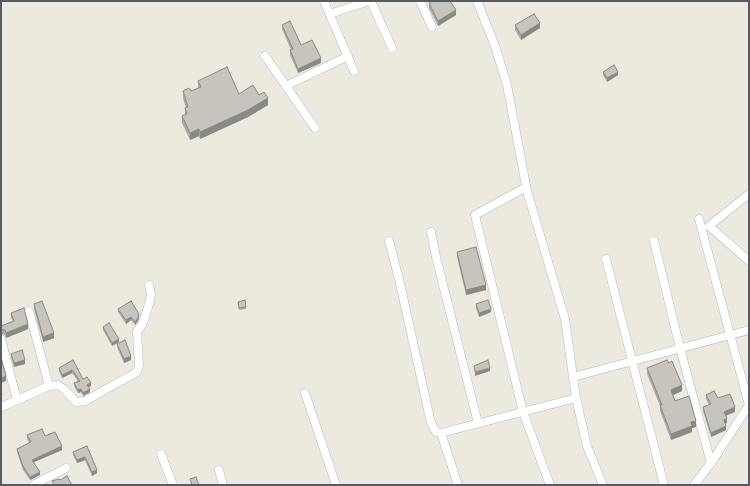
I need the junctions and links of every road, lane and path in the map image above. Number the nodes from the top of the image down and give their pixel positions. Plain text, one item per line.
1 (324, 1) edge
2 (370, 1) edge
3 (420, 1) edge
4 (477, 1) edge
5 (330, 14) junction
6 (432, 27) dead end
7 (392, 48) dead end
8 (265, 56) dead end
9 (348, 56) junction
10 (354, 71) dead end
11 (286, 86) junction
12 (315, 128) dead end
13 (526, 187) junction
14 (749, 194) edge
15 (699, 219) dead end
16 (432, 232) dead end
17 (389, 241) dead end
18 (654, 241) dead end
19 (606, 259) dead end
20 (749, 261) edge
21 (149, 285) dead end
22 (29, 311) dead end
23 (749, 330) edge
24 (730, 335) junction
25 (1, 339) edge
26 (680, 348) junction
27 (633, 361) junction
28 (573, 378) junction
29 (49, 386) junction
30 (304, 393) dead end
31 (576, 398) junction
32 (17, 400) junction
33 (749, 405) edge
34 (1, 407) edge
35 (523, 412) junction
36 (478, 423) junction
37 (441, 433) junction
38 (162, 454) dead end
39 (711, 463) junction
40 (66, 468) dead end
41 (219, 470) dead end
42 (33, 485) edge
43 (173, 485) edge
44 (223, 485) edge
45 (336, 485) edge
46 (458, 485) edge
47 (550, 485) edge
48 (603, 485) edge
49 (664, 485) edge
50 (694, 485) edge

1 - 5 street
2 - 5 street
2 - 7 street
3 - 6 street
4 - 13 street
5 - 9 street
8 - 11 street
9 - 10 street
9 - 11 street
11 - 12 street
13 - 28 street
13 - 35 street
14 - 20 street
15 - 24 street
16 - 36 street
17 - 37 street
18 - 26 street
19 - 27 street
21 - 29 street
22 - 29 street
23 - 24 street
24 - 26 street
24 - 33 street
25 - 32 street
26 - 27 street
26 - 39 street
27 - 28 street
27 - 49 street
28 - 31 street
29 - 32 street
30 - 45 street
31 - 35 street
31 - 48 street
32 - 34 street
33 - 39 street
35 - 36 street
35 - 47 street
36 - 37 street
37 - 46 street
38 - 43 street
39 - 50 street
40 - 42 street
41 - 44 street

